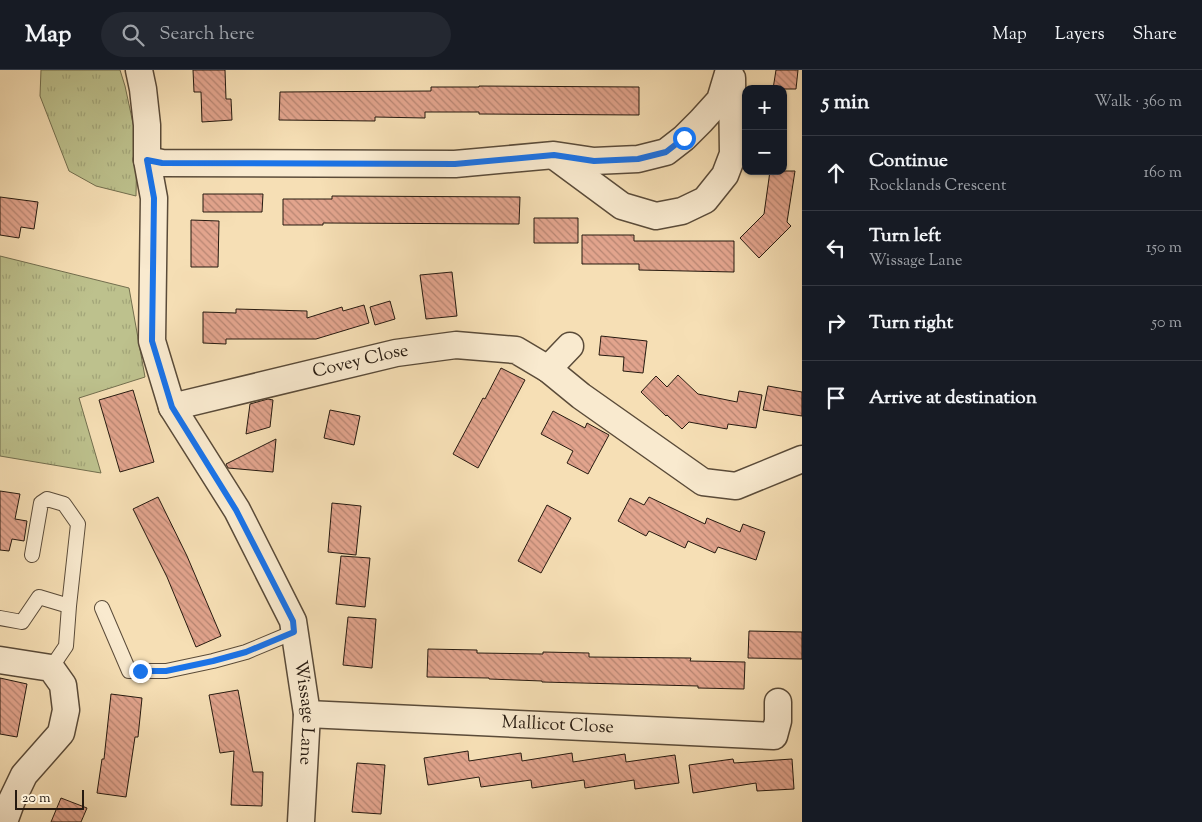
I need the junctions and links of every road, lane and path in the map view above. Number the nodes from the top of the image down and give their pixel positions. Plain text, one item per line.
1 (139, 70) edge
2 (730, 70) edge
3 (554, 155) junction
4 (147, 160) junction
5 (570, 346) dead end
6 (548, 369) junction
7 (172, 407) junction
8 (802, 459) edge
9 (32, 555) dead end
10 (69, 606) junction
11 (102, 608) dead end
12 (0, 618) edge
13 (294, 632) junction
14 (0, 660) edge
15 (51, 668) junction
16 (778, 702) dead end
17 (307, 714) junction
18 (3, 817) edge
19 (302, 822) edge

1 - 4 street, Wissage Lane
2 - 3 street
2 - 3 street
3 - 4 street
4 - 7 street, Wissage Lane
5 - 6 street
6 - 7 street, Covey Close
6 - 8 street, Covey Close
7 - 13 street, Wissage Lane
9 - 10 lane
10 - 12 lane
10 - 15 lane
11 - 13 lane
13 - 17 street, Wissage Lane
14 - 15 street
15 - 18 street
16 - 17 street, Mallicot Close
17 - 19 street, Wissage Lane

